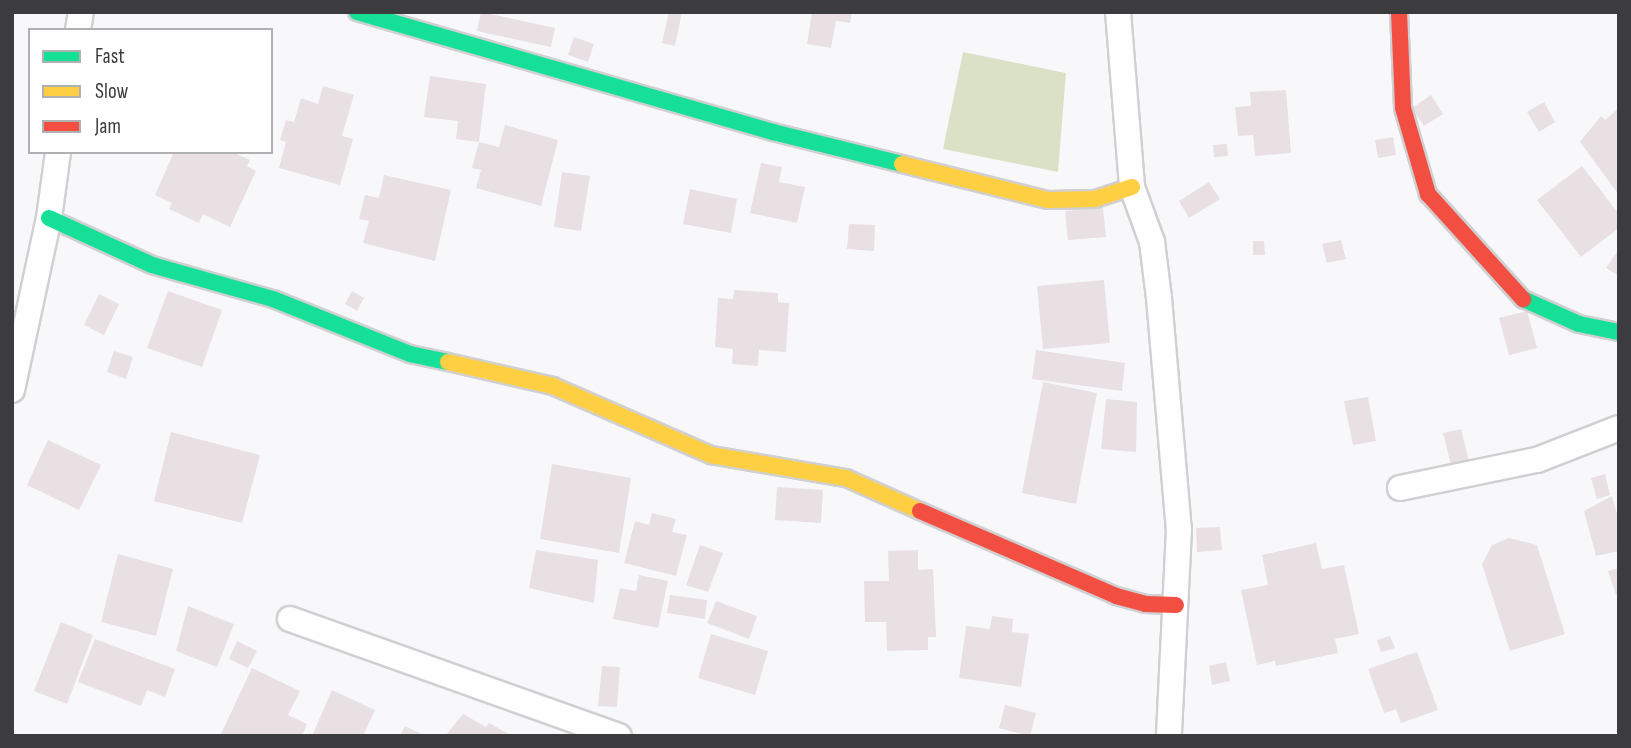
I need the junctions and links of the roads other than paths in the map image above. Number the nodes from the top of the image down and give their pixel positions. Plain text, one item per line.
1 (358, 12) edge
2 (1118, 12) edge
3 (1399, 12) edge
4 (58, 154) edge
5 (1132, 187) junction
6 (49, 218) junction
7 (1619, 332) edge
8 (12, 390) edge
9 (1619, 428) edge
10 (1400, 488) dead end
11 (1176, 605) junction
12 (290, 619) dead end
13 (619, 736) edge
14 (1170, 736) edge

1 - 5 street
2 - 5 street
3 - 7 street
4 - 6 street
5 - 11 street
6 - 8 street
6 - 11 street
9 - 10 street
11 - 14 street
12 - 13 street

